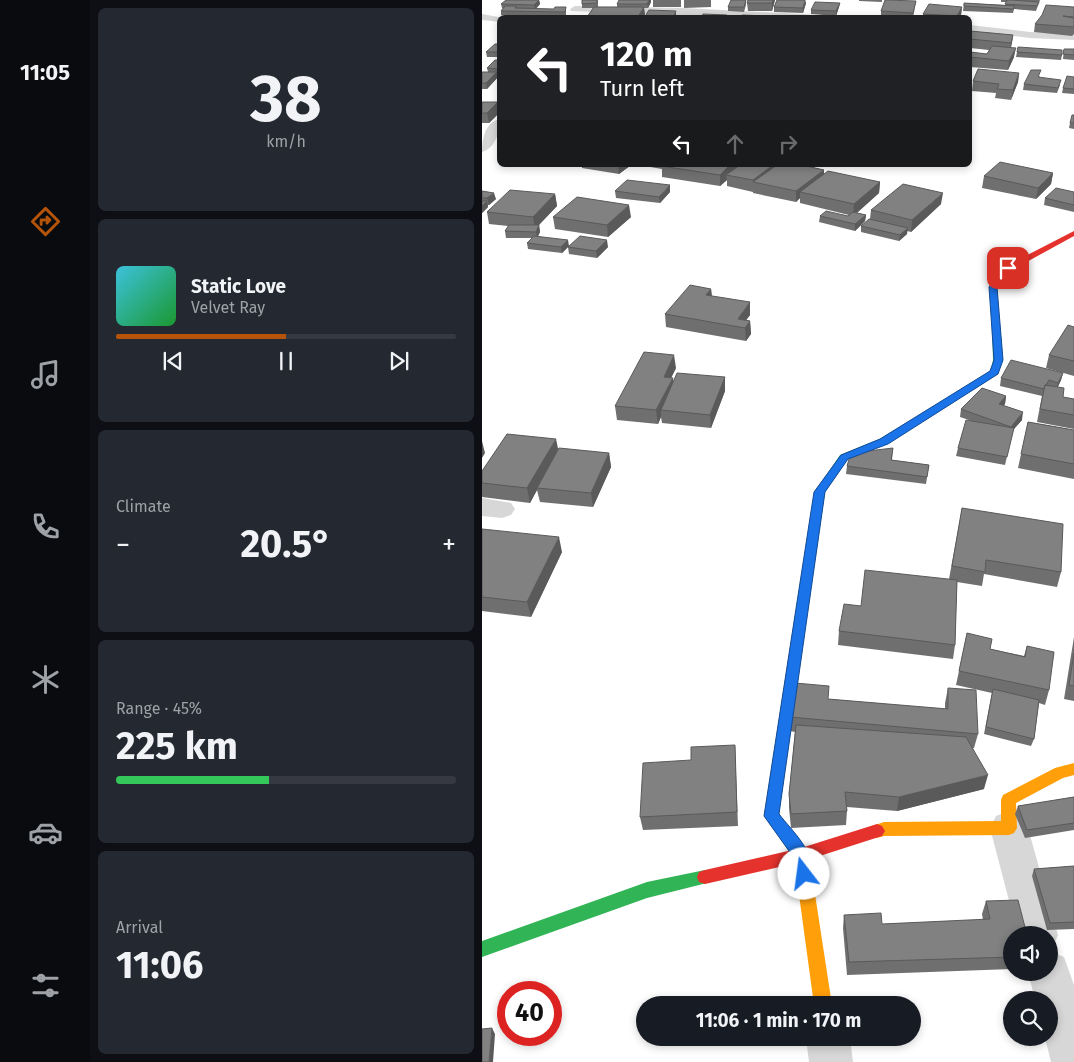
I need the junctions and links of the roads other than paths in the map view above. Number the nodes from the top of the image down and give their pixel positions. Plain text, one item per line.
1 (575, 9) edge
2 (760, 15) edge
3 (482, 18) edge
4 (497, 19) edge
5 (972, 28) edge
6 (1074, 37) edge
7 (497, 127) edge
8 (482, 147) edge
9 (1074, 233) edge
10 (1074, 769) edge
11 (1009, 828) junction
12 (801, 855) junction
13 (1036, 926) edge
14 (482, 949) edge
15 (1051, 981) edge
16 (822, 996) edge
17 (829, 1046) edge
18 (831, 1062) edge
19 (1073, 1062) edge

1 - 2 street
3 - 4 street
5 - 6 street
7 - 8 street
9 - 12 street
10 - 11 street
11 - 12 street
11 - 13 street
12 - 14 street
12 - 16 street
15 - 19 street
17 - 18 street

